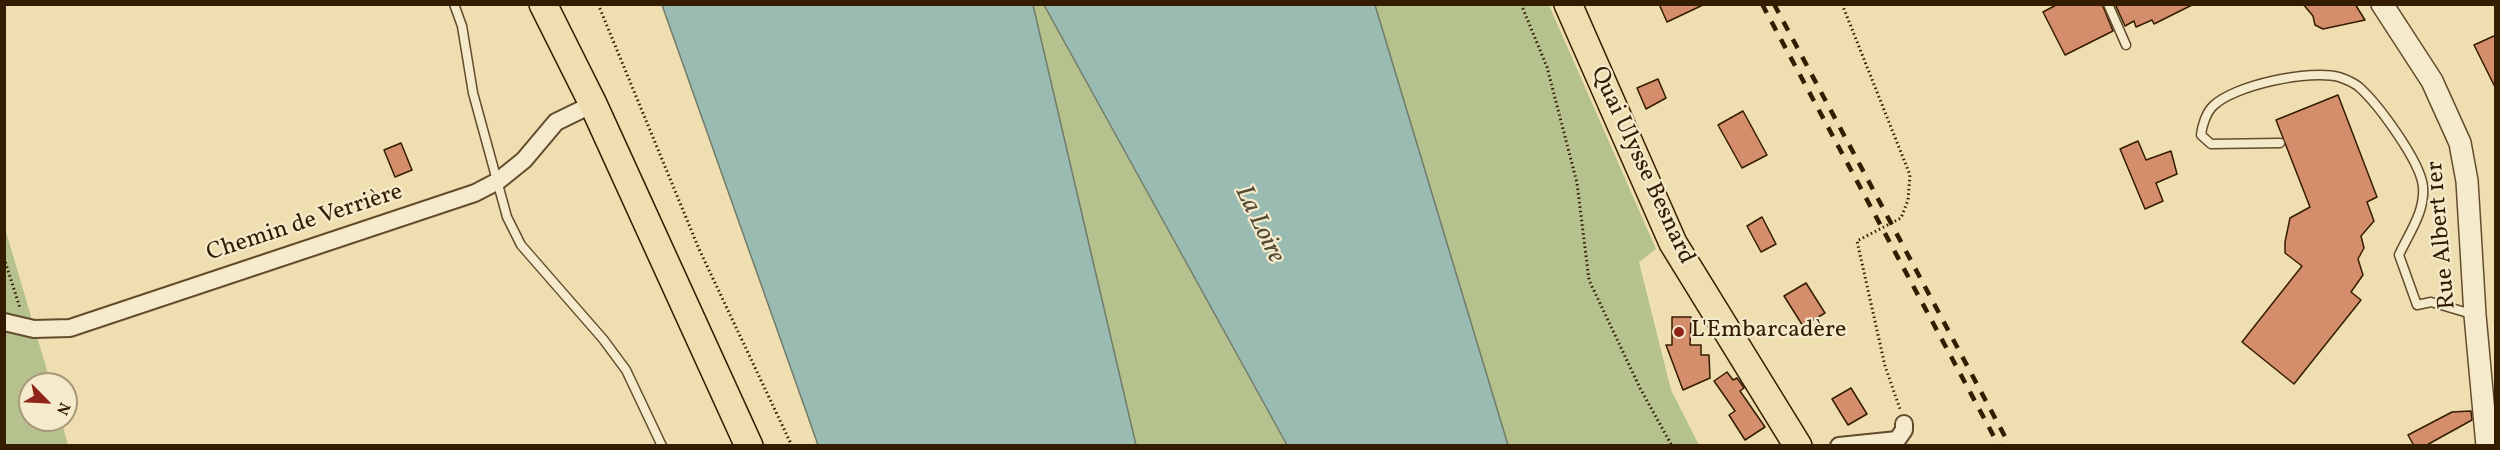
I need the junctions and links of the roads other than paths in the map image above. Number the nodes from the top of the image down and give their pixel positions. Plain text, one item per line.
1 (454, 4) edge
2 (543, 4) edge
3 (1568, 4) edge
4 (2108, 4) edge
5 (2382, 4) edge
6 (2126, 45) dead end
7 (593, 104) junction
8 (2280, 143) dead end
9 (498, 181) junction
10 (2475, 315) junction
11 (4, 322) edge
12 (1904, 424) road end
13 (662, 446) edge
14 (749, 446) edge
15 (1798, 446) edge
16 (1839, 446) edge
17 (2487, 446) edge

1 - 9 lane
2 - 7 main road
3 - 15 main road, Quai Ulysse Besnard
4 - 6 lane
5 - 10 street, Rue Albert 1er
7 - 9 street, Chemin de Verrière
7 - 14 main road
8 - 10 lane
9 - 11 street, Chemin de Verrière
9 - 13 lane
10 - 17 street, Rue Albert 1er
12 - 16 street

